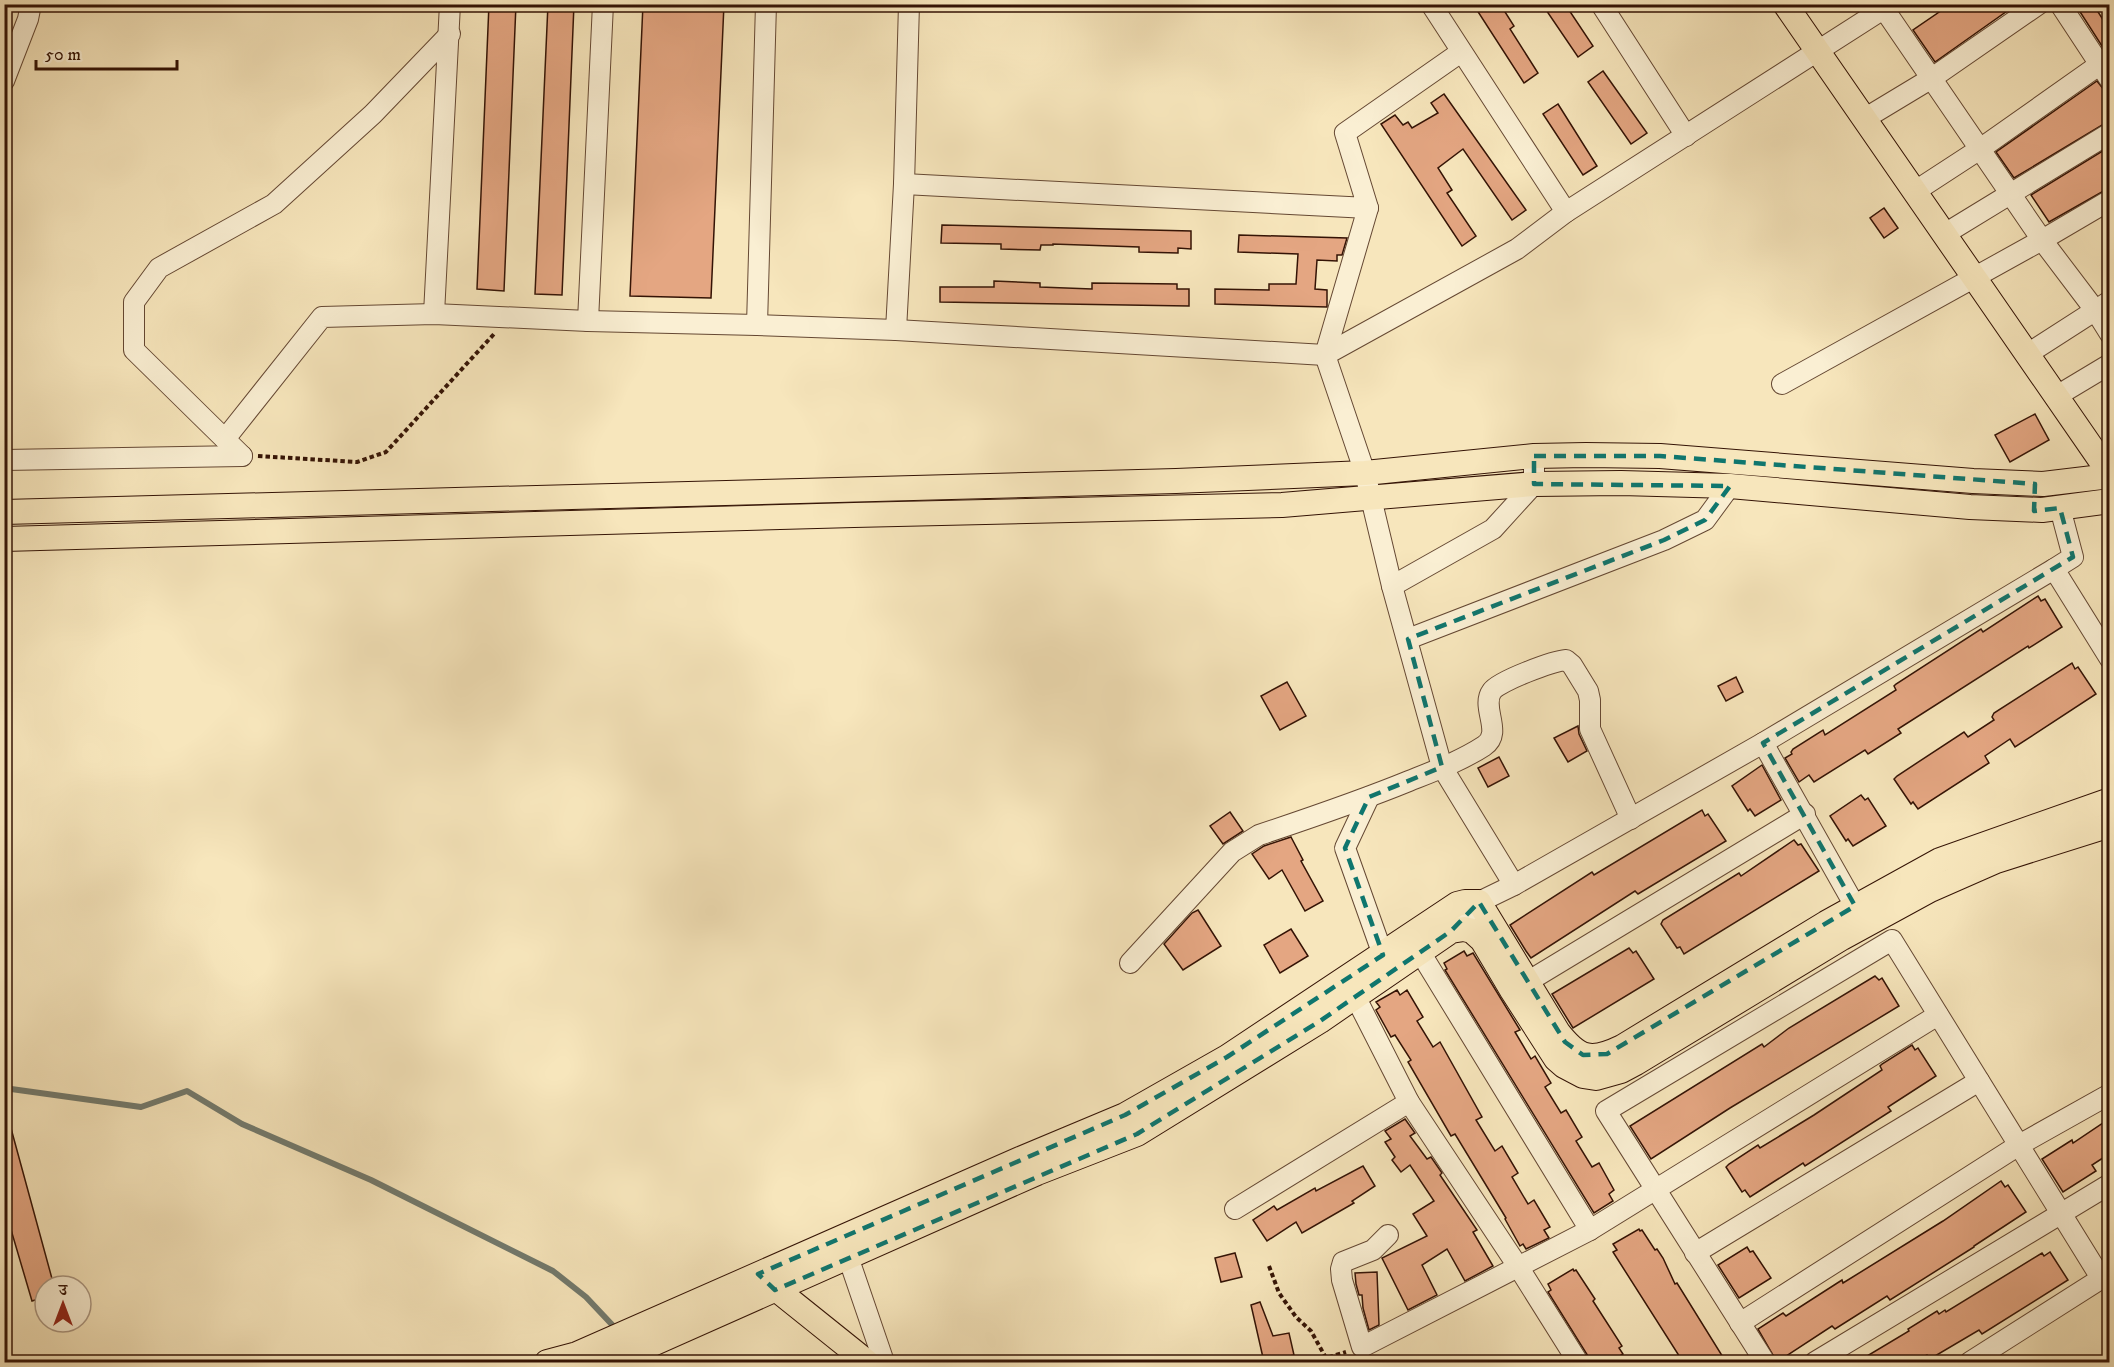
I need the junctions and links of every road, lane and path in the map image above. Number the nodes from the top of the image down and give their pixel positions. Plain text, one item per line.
1 (31, 4) edge
2 (450, 4) edge
3 (603, 4) edge
4 (766, 4) edge
5 (909, 4) edge
6 (1431, 4) edge
7 (1601, 4) edge
8 (1785, 4) edge
9 (2039, 4) edge
10 (2060, 4) edge
11 (1887, 7) edge
12 (450, 34) junction
13 (1461, 52) junction
14 (1818, 52) junction
15 (2104, 72) edge
16 (1932, 78) junction
17 (4, 81) edge
18 (1864, 119) junction
19 (2109, 133) edge
20 (1686, 136) junction
21 (1980, 149) junction
22 (904, 184) junction
23 (1914, 192) junction
24 (2011, 194) junction
25 (2109, 200) edge
26 (1368, 208) junction
27 (1566, 212) junction
28 (1943, 235) junction
29 (2042, 240) junction
30 (1973, 278) junction
31 (2102, 305) edge
32 (435, 314) junction
33 (510, 317) junction
34 (588, 321) junction
35 (757, 325) junction
36 (896, 330) junction
37 (2109, 333) edge
38 (1325, 354) junction
39 (2026, 355) junction
40 (2109, 364) edge
41 (1782, 384) dead end
42 (2055, 397) junction
43 (225, 439) junction
44 (242, 456) junction
45 (1534, 456) junction
46 (4, 459) edge
47 (1365, 473) junction
48 (2109, 475) edge
49 (1534, 484) junction
50 (2035, 484) junction
51 (1730, 486) junction
52 (882, 489) junction
53 (1372, 499) junction
54 (2109, 501) edge
55 (2060, 508) junction
56 (2034, 510) junction
57 (4, 512) edge
58 (883, 514) junction
59 (4, 539) edge
60 (2054, 569) junction
61 (1392, 586) junction
62 (1408, 639) junction
63 (2109, 659) edge
64 (1763, 743) junction
65 (1442, 767) junction
66 (1369, 797) junction
67 (2109, 800) edge
68 (1805, 814) junction
69 (1631, 819) junction
70 (2109, 825) edge
71 (1514, 885) junction
72 (1479, 902) junction
73 (1855, 906) junction
74 (1879, 918) junction
75 (1450, 932) junction
76 (1892, 940) junction
77 (1420, 952) junction
78 (1383, 955) junction
79 (1130, 963) dead end
80 (1527, 982) junction
81 (1355, 996) junction
82 (1938, 1015) junction
83 (1979, 1082) junction
84 (2109, 1094) edge
85 (1409, 1102) junction
86 (2019, 1145) junction
87 (2109, 1184) edge
88 (1656, 1190) junction
89 (1235, 1209) dead end
90 (2061, 1213) junction
91 (1590, 1230) junction
92 (1388, 1234) dead end
93 (845, 1247) junction
94 (1695, 1253) junction
95 (1269, 1266) dead end
96 (1519, 1268) junction
97 (2105, 1276) edge
98 (766, 1282) junction
99 (677, 1322) junction
100 (1740, 1323) junction
101 (1362, 1347) junction
102 (547, 1362) edge
103 (612, 1362) edge
104 (867, 1362) edge
105 (884, 1362) edge
106 (1578, 1362) edge
107 (1765, 1362) edge
108 (1815, 1362) edge
109 (1970, 1362) edge

1 - 17 street
2 - 12 street
3 - 34 street
4 - 35 street
5 - 22 street
6 - 13 street
7 - 20 street
8 - 14 main road
9 - 16 street
10 - 15 street
11 - 14 street
11 - 16 street
12 - 32 street
12 - 43 street
13 - 26 street
13 - 27 street
14 - 18 main road
14 - 20 street
15 - 21 street
16 - 18 street
16 - 21 street
18 - 23 main road
19 - 24 street
20 - 27 street
21 - 23 street
21 - 24 street
22 - 26 street
22 - 36 street
23 - 28 main road
24 - 28 street
24 - 29 street
25 - 29 street
26 - 38 street
27 - 38 street
28 - 30 main road
29 - 30 street
29 - 31 street
30 - 39 main road
30 - 41 street
31 - 37 street
31 - 39 street
32 - 33 street
32 - 43 street
33 - 34 street
33 - 44 path
34 - 35 street
35 - 36 street
36 - 38 street
38 - 47 street
39 - 42 main road
40 - 42 street
42 - 48 main road
43 - 44 street
44 - 46 street
45 - 47 main road
45 - 49 street
45 - 50 main road
47 - 52 main road
47 - 53 street
48 - 50 main road
49 - 51 main road
49 - 53 main road
49 - 61 street
50 - 56 street
51 - 56 main road
51 - 62 street
52 - 57 main road
52 - 58 street
53 - 58 main road
53 - 61 street
54 - 55 main road
55 - 56 main road
55 - 60 street
58 - 59 main road
60 - 63 street
60 - 64 street
61 - 62 street
62 - 65 street
64 - 68 street
64 - 69 street
65 - 66 street
65 - 69 street
65 - 71 street
66 - 78 street
66 - 79 street
67 - 73 main road
68 - 73 street
68 - 80 street
69 - 71 street
70 - 74 main road
71 - 72 street
72 - 75 street
72 - 78 main road
72 - 80 main road
73 - 80 main road
74 - 75 main road
74 - 76 street
75 - 77 main road
76 - 82 street
76 - 88 street
77 - 81 main road
77 - 91 street
78 - 93 main road
81 - 85 street
81 - 93 main road
82 - 83 street
82 - 88 street
83 - 86 street
83 - 94 street
84 - 86 street
85 - 89 street
85 - 96 street
86 - 90 street
86 - 100 street
87 - 90 street
88 - 91 street
88 - 94 street
90 - 97 street
90 - 108 street
91 - 96 street
92 - 101 street
93 - 98 main road
93 - 105 street
94 - 100 street
95 - 101 path
96 - 101 street
96 - 106 street
97 - 109 street
98 - 99 main road
98 - 104 main road
99 - 102 main road
99 - 103 main road
100 - 107 street

